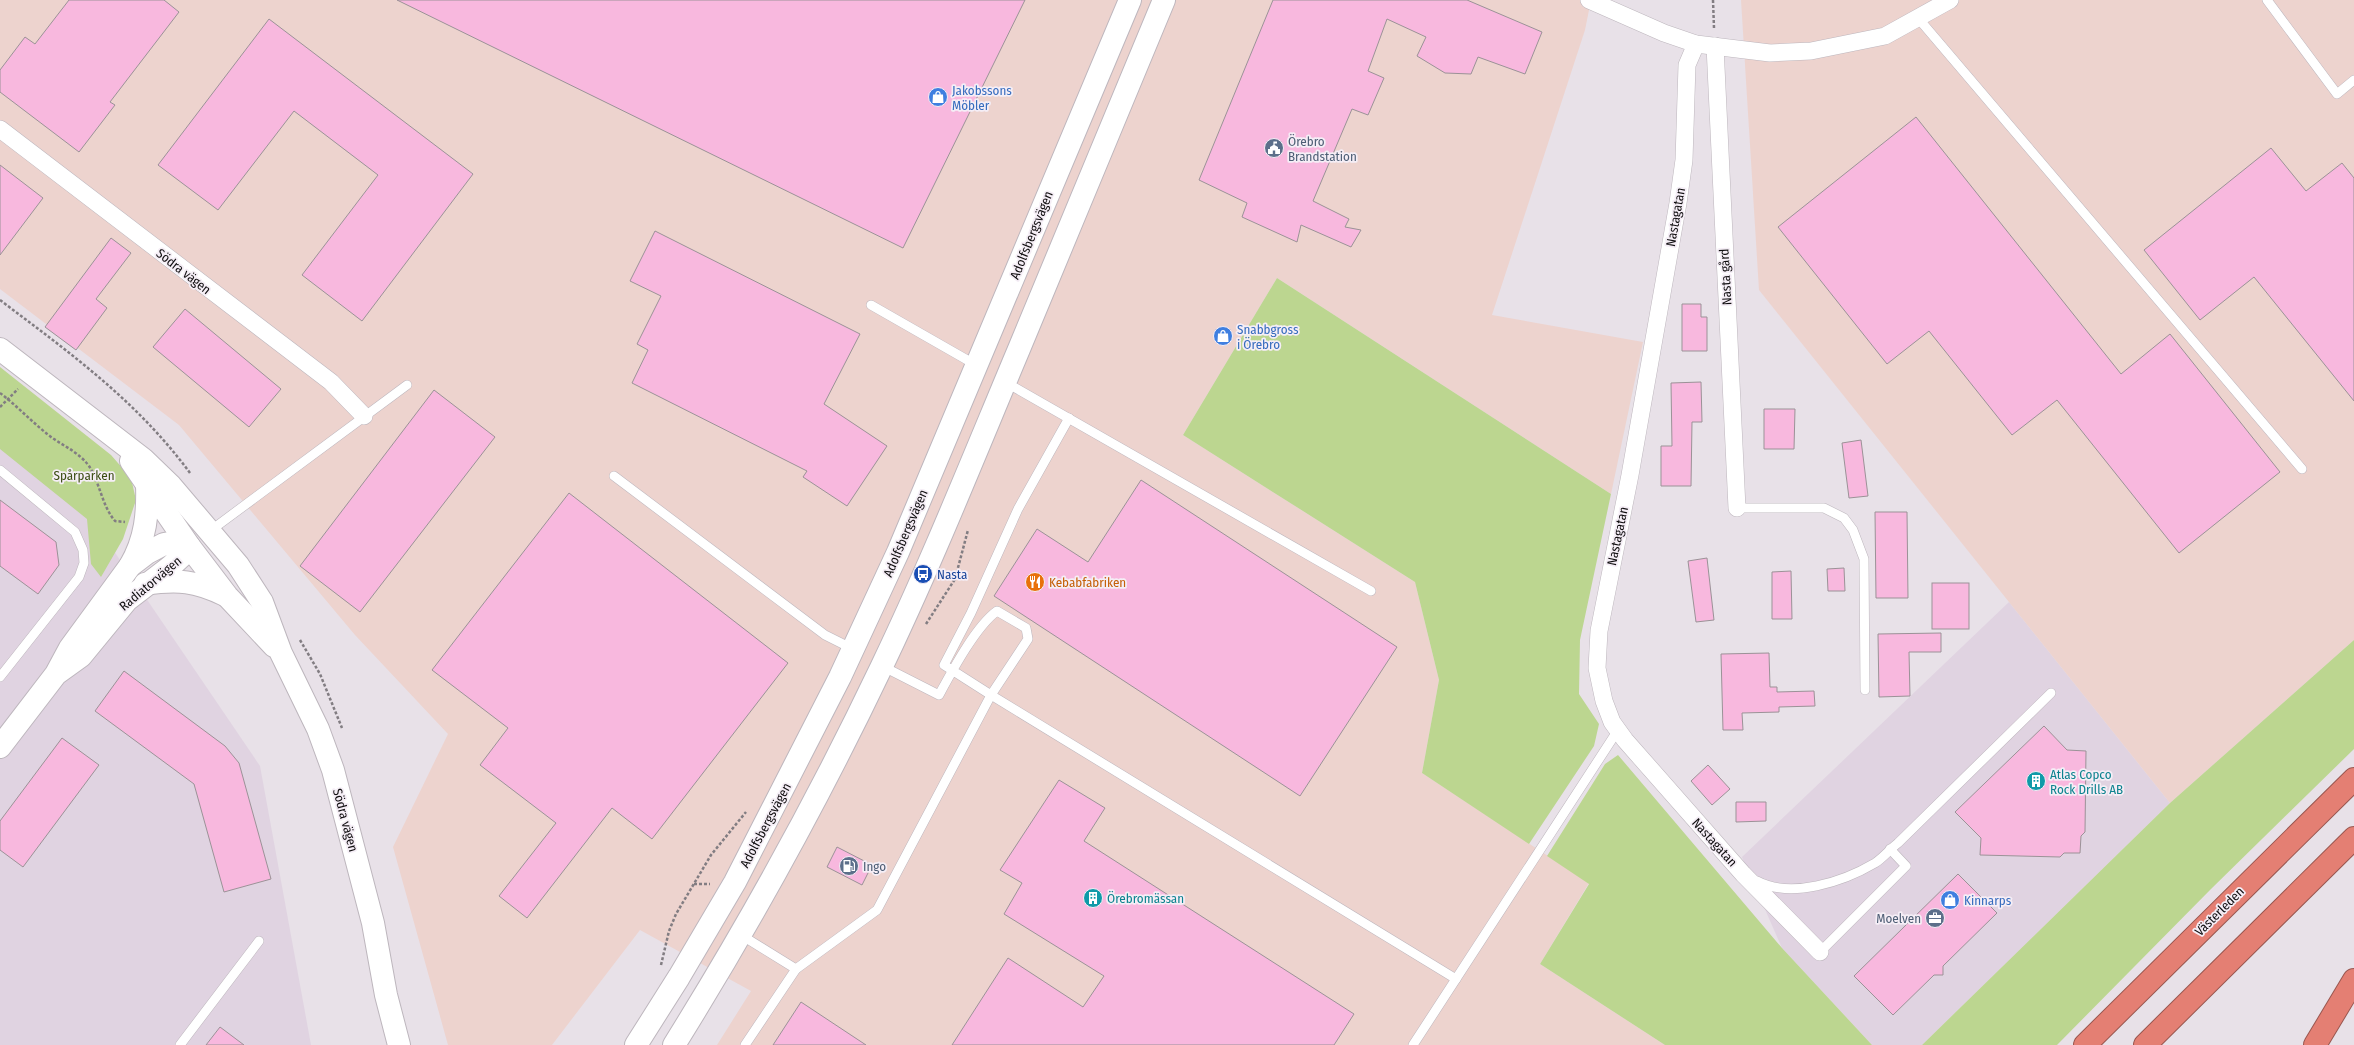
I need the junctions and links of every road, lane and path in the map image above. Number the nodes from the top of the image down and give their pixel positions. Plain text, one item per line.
1 (1130, 0) edge
2 (1164, 0) edge
3 (1589, 0) edge
4 (1713, 0) edge
5 (1950, 0) edge
6 (2267, 0) edge
7 (1918, 18) junction
8 (1696, 44) junction
9 (1715, 46) junction
10 (2354, 80) edge
11 (0, 129) edge
12 (0, 300) edge
13 (871, 305) dead end
14 (0, 349) edge
15 (976, 365) junction
16 (1005, 382) junction
17 (407, 385) dead end
18 (0, 393) edge
19 (364, 416) junction
20 (1069, 418) junction
21 (109, 434) junction
22 (2302, 468) dead end
23 (0, 470) edge
24 (614, 476) dead end
25 (192, 477) dead end
26 (147, 483) junction
27 (1737, 508) joint
28 (132, 523) dead end
29 (969, 525) dead end
30 (210, 532) junction
31 (189, 546) junction
32 (130, 566) junction
33 (145, 584) junction
34 (1371, 591) dead end
35 (227, 596) junction
36 (922, 631) dead end
37 (853, 649) junction
38 (282, 653) junction
39 (882, 666) junction
40 (953, 669) junction
41 (56, 674) junction
42 (0, 677) edge
43 (1865, 690) dead end
44 (2051, 693) dead end
45 (991, 695) junction
46 (1618, 730) junction
47 (0, 747) edge
48 (2354, 779) edge
49 (748, 810) dead end
50 (2354, 838) edge
51 (1890, 849) junction
52 (1743, 874) junction
53 (694, 884) junction
54 (712, 884) dead end
55 (714, 918) junction
56 (741, 935) junction
57 (259, 941) dead end
58 (1820, 952) joint
59 (796, 968) junction
60 (659, 971) dead end
61 (1456, 979) junction
62 (2354, 980) edge
63 (386, 995) junction
64 (180, 1045) edge
65 (390, 1045) edge
66 (399, 1045) edge
67 (636, 1045) edge
68 (674, 1045) edge
69 (744, 1045) edge
70 (1413, 1045) edge
71 (2085, 1045) edge
72 (2145, 1045) edge
73 (2315, 1045) edge

1 - 15 main road, Adolfsbergsvägen
2 - 16 main road
3 - 8 street
4 - 9 path
5 - 7 street
6 - 10 lane
7 - 9 street
7 - 22 lane
8 - 9 street
8 - 46 street, Nastagatan
9 - 27 street, Nasta gård
11 - 19 street, Södra vägen
12 - 25 path
13 - 15 lane
14 - 21 main road, Södra vägen
15 - 16 main road
15 - 37 main road, Adolfsbergsvägen
16 - 20 lane
16 - 39 main road
17 - 19 lane
18 - 28 path
19 - 30 lane
20 - 34 lane
20 - 40 lane
21 - 26 main road, Södra vägen
21 - 30 main road, Södra vägen
23 - 42 lane
24 - 37 lane
26 - 31 main road, Södra vägen
26 - 32 main road
27 - 43 lane
29 - 36 path
30 - 31 main road
30 - 38 main road, Södra vägen
31 - 32 main road, Radiatorvägen
31 - 33 main road, Radiatorvägen
31 - 35 main road, Södra vägen
32 - 41 main road, Radiatorvägen
33 - 35 main road
33 - 41 main road, Radiatorvägen
35 - 38 main road, Södra vägen
37 - 39 main road
37 - 55 main road, Adolfsbergsvägen
38 - 63 main road, Södra vägen
39 - 40 lane
39 - 56 main road
40 - 45 lane
40 - 45 lane
41 - 47 main road, Radiatorvägen
44 - 51 lane
45 - 59 lane
45 - 61 lane
46 - 52 street, Nastagatan
46 - 61 lane
48 - 71 highway, Västerleden
49 - 53 path
50 - 72 highway
51 - 52 lane
51 - 58 lane
52 - 58 street, Nastagatan
53 - 54 path
53 - 60 path
55 - 56 main road
55 - 67 main road, Adolfsbergsvägen
56 - 59 lane
56 - 68 main road
57 - 64 lane
59 - 69 lane
61 - 70 lane
62 - 73 highway
63 - 65 main road, Södra vägen
63 - 66 main road, Södra vägen

